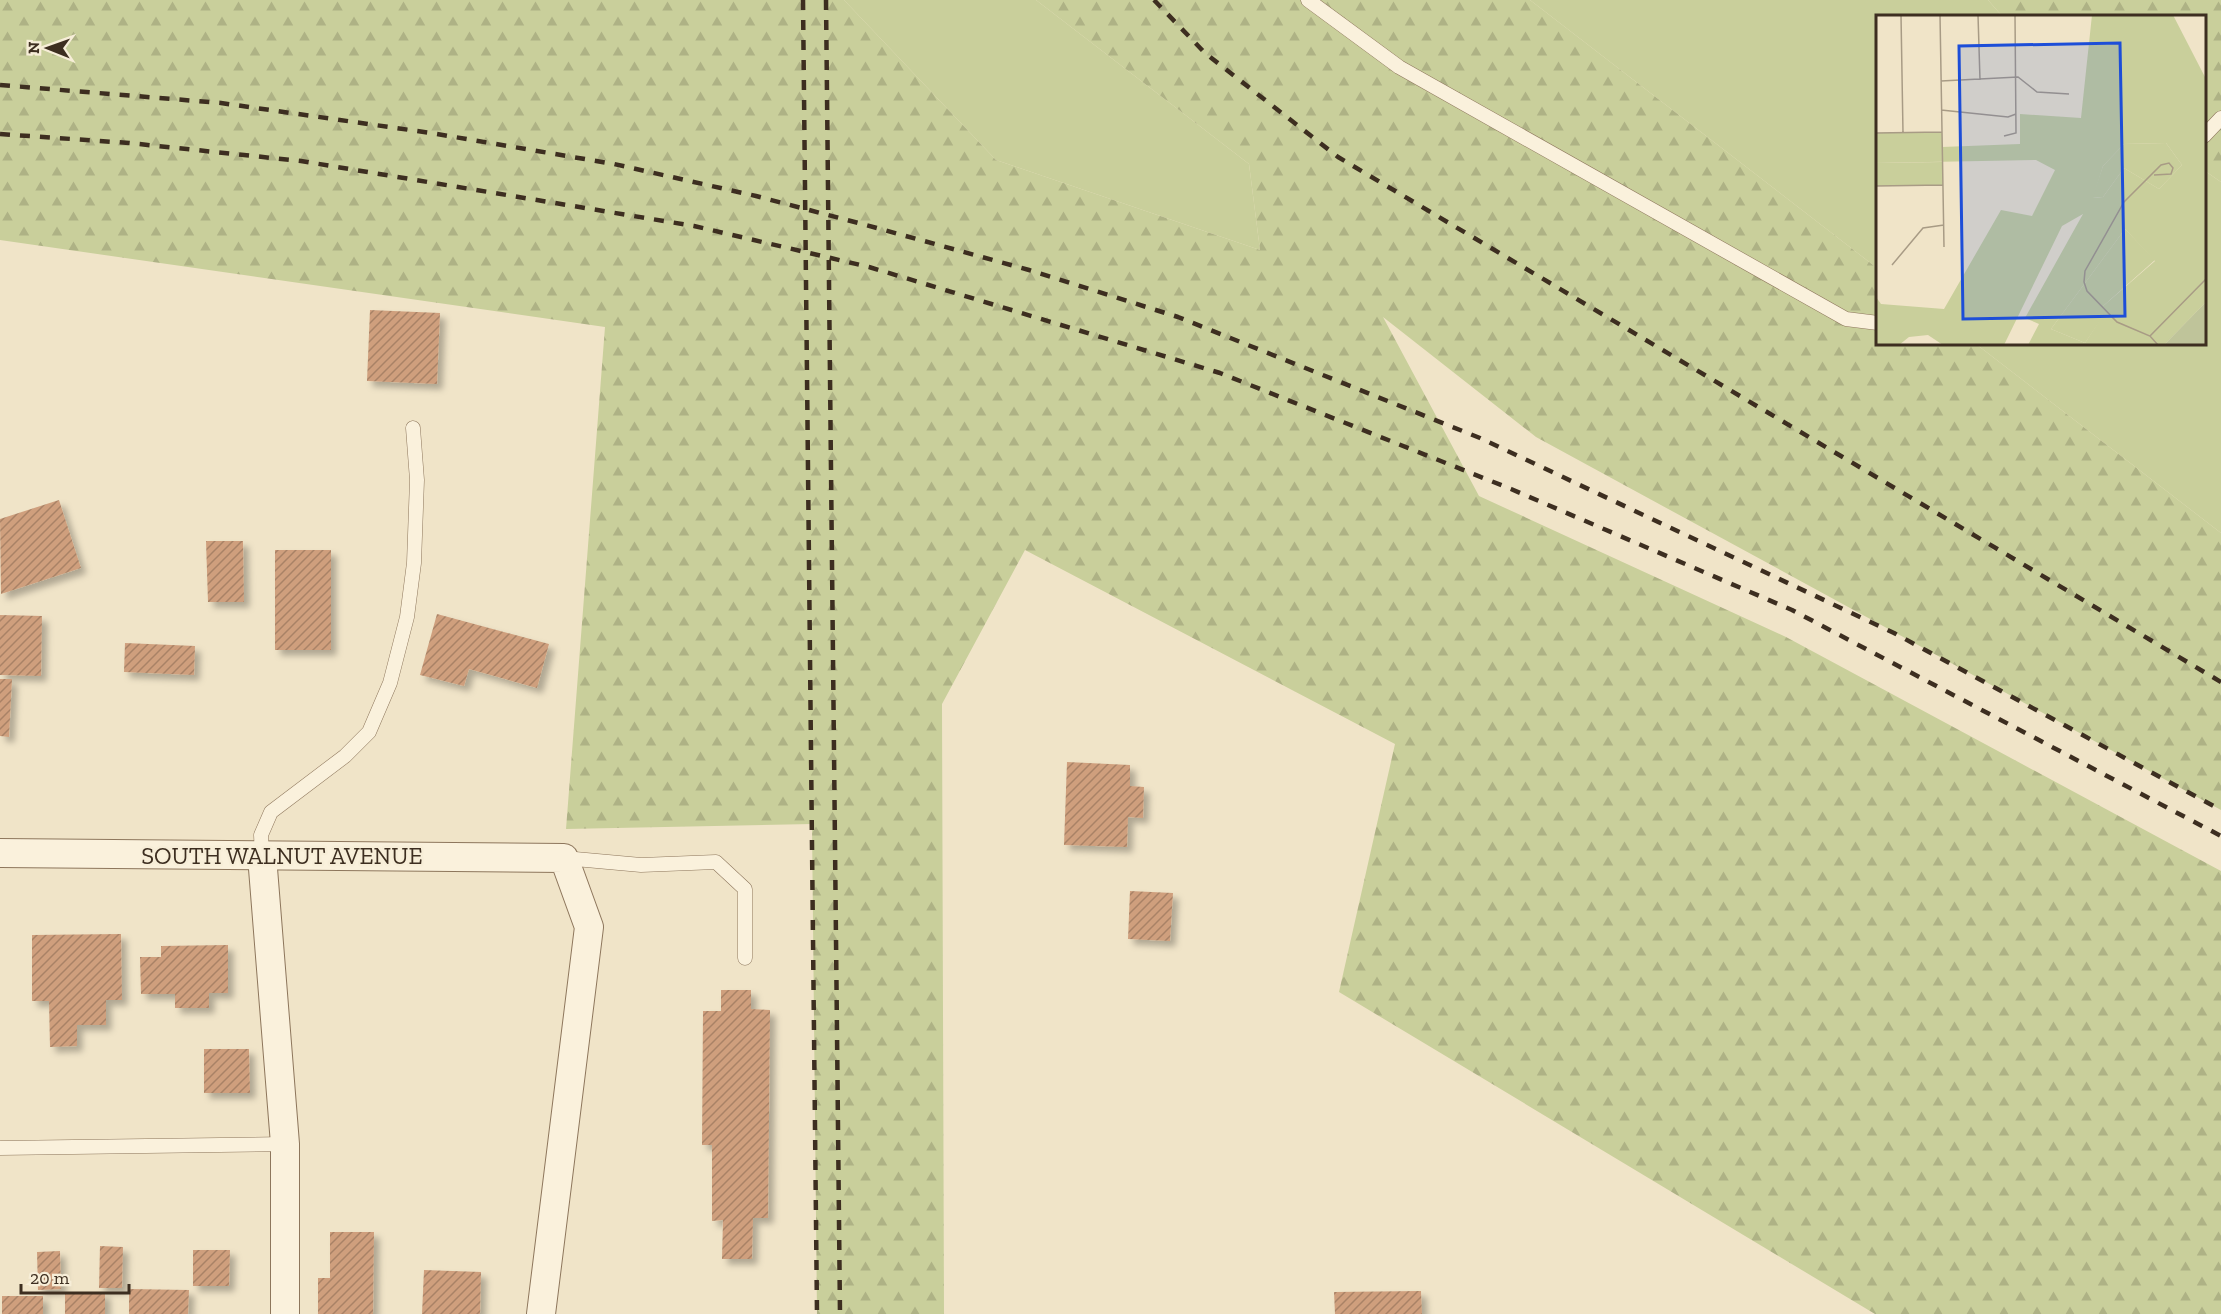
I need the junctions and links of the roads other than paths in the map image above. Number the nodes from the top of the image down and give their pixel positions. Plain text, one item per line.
1 (1308, 0) edge
2 (2221, 118) edge
3 (2206, 135) edge
4 (1876, 323) edge
5 (413, 428) dead end
6 (0, 854) edge
7 (262, 856) junction
8 (564, 858) junction
9 (745, 958) dead end
10 (285, 1144) junction
11 (0, 1148) edge
12 (285, 1314) edge
13 (541, 1314) edge

1 - 4 lane
2 - 3 lane
5 - 7 lane
6 - 7 street, SOUTH WALNUT AVENUE
7 - 8 street, SOUTH WALNUT AVENUE
7 - 10 street
8 - 9 lane
8 - 13 street
10 - 11 lane
10 - 12 street

